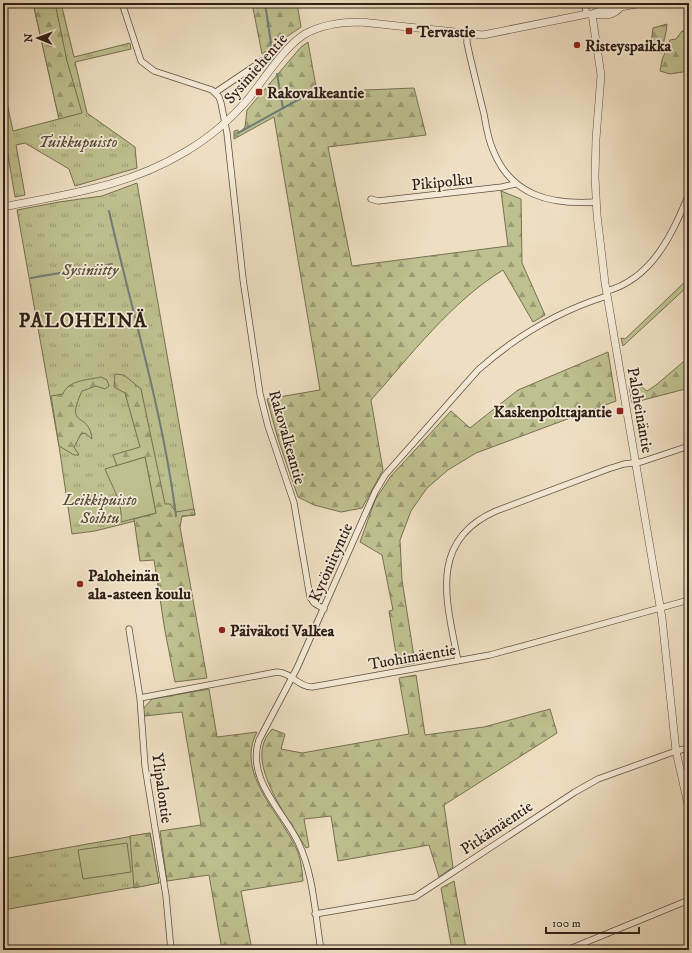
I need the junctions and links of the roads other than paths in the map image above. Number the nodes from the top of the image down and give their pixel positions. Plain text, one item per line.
1 (122, 3) edge
2 (584, 3) edge
3 (641, 3) edge
4 (621, 5) edge
5 (590, 14) junction
6 (467, 33) junction
7 (262, 61) dead end
8 (216, 92) junction
9 (226, 122) junction
10 (515, 184) junction
11 (689, 194) edge
12 (371, 199) dead end
13 (596, 202) junction
14 (3, 207) edge
15 (607, 294) junction
16 (689, 446) edge
17 (635, 462) junction
18 (689, 600) edge
19 (324, 609) junction
20 (660, 609) junction
21 (130, 629) dead end
22 (458, 661) junction
23 (292, 678) junction
24 (140, 698) junction
25 (689, 748) edge
26 (676, 750) junction
27 (689, 809) edge
28 (689, 900) edge
29 (315, 914) junction
30 (171, 950) edge
31 (321, 950) edge
32 (567, 950) edge

1 - 8 street
2 - 5 street
3 - 4 street, Sysimiehentie
4 - 5 street, Sysimiehentie
5 - 6 street, Sysimiehentie
5 - 13 street, Paloheinäntie
6 - 9 street, Sysimiehentie
6 - 10 street
7 - 8 street
8 - 9 street, Rakovalkeantie
9 - 14 street, Sysimiehentie
9 - 19 street, Rakovalkeantie
10 - 12 street, Pikipolku
10 - 13 street
11 - 15 street, Kytöniityntie
13 - 15 street, Paloheinäntie
15 - 17 street, Paloheinäntie
15 - 19 street, Kytöniityntie
16 - 17 street
17 - 20 street, Paloheinäntie
17 - 22 street
18 - 20 street, Tuohimäentie
19 - 23 street, Kytöniityntie
20 - 22 street, Tuohimäentie
20 - 26 street, Paloheinäntie
21 - 24 street, Ylipalontie
22 - 23 street, Tuohimäentie
23 - 24 street, Tuohimäentie
23 - 29 street, Kytöniityntie
24 - 30 street, Ylipalontie
25 - 26 street, Pitkämäentie
26 - 27 street, Paloheinäntie
26 - 29 street, Pitkämäentie
28 - 32 street
29 - 31 street, Kytöniityntie

